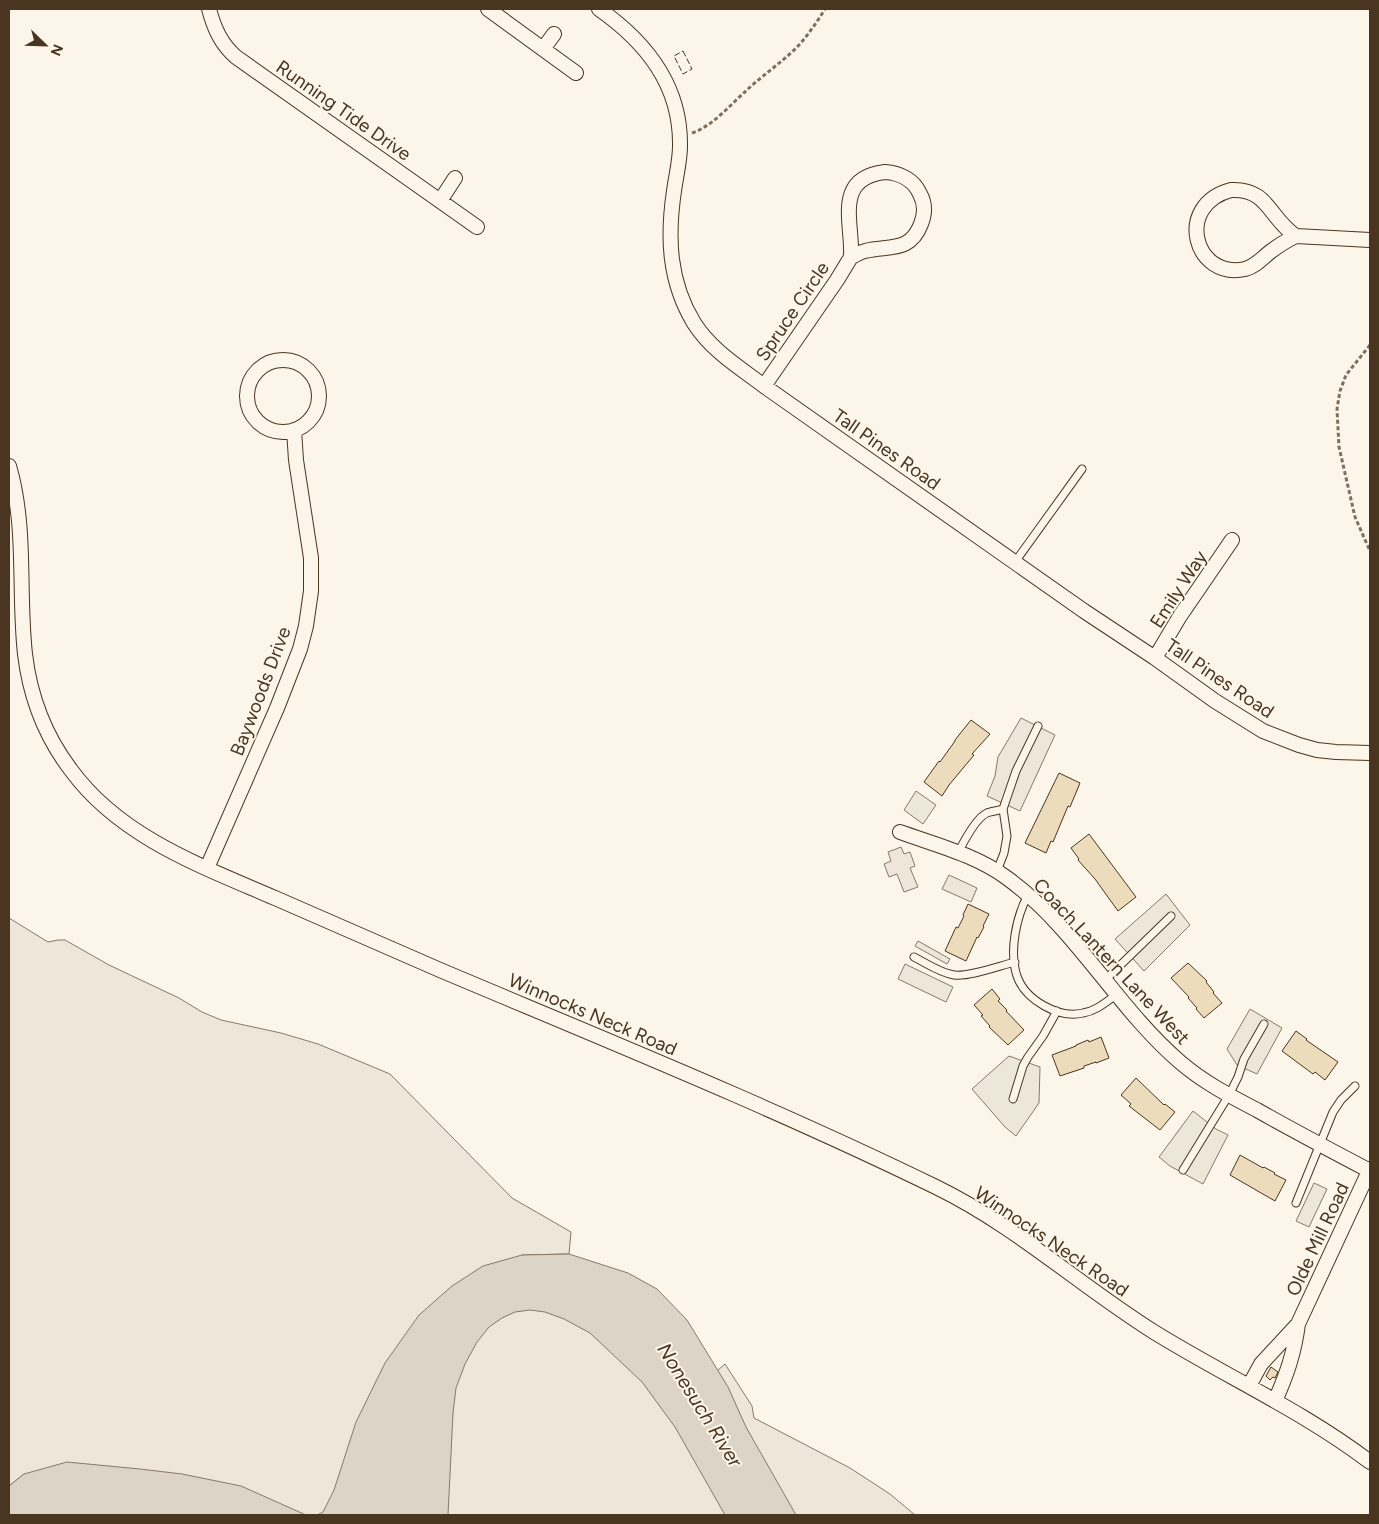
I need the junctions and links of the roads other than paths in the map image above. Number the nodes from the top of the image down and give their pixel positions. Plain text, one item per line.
1 (208, 9) edge
2 (488, 9) edge
3 (599, 9) edge
4 (554, 34) dead end
5 (543, 49) junction
6 (576, 73) dead end
7 (455, 178) dead end
8 (440, 201) junction
9 (477, 227) dead end
10 (1296, 236) junction
11 (1370, 240) edge
12 (851, 257) junction
13 (764, 386) junction
14 (294, 430) junction
15 (9, 466) edge
16 (1082, 469) dead end
17 (1232, 540) dead end
18 (1015, 562) junction
19 (1155, 658) junction
20 (1038, 726) dead end
21 (1370, 753) edge
22 (1003, 810) junction
23 (900, 832) dead end
24 (958, 853) junction
25 (207, 868) junction
26 (997, 871) junction
27 (1028, 895) junction
28 (1171, 916) dead end
29 (914, 957) dead end
30 (1015, 962) junction
31 (1105, 980) junction
32 (1116, 995) junction
33 (1057, 1011) junction
34 (1264, 1024) dead end
35 (1354, 1086) dead end
36 (1229, 1094) junction
37 (1013, 1099) dead end
38 (1320, 1144) junction
39 (1183, 1170) dead end
40 (1370, 1170) edge
41 (1296, 1203) dead end
42 (1298, 1324) junction
43 (1249, 1386) junction
44 (1275, 1401) junction
45 (1370, 1462) edge

1 - 8 street, Running Tide Drive
2 - 5 street
3 - 13 street, Tall Pines Road
4 - 5 street
5 - 6 street
7 - 8 street
8 - 9 street, Running Tide Drive
10 - 10 street
10 - 11 street
12 - 12 street, Spruce Circle
12 - 13 street, Spruce Circle
13 - 18 street, Tall Pines Road
14 - 14 street
14 - 25 street, Baywoods Drive
15 - 25 street, Winnocks Neck Road
16 - 18 lane
17 - 19 street, Emily Way
18 - 19 street, Tall Pines Road
19 - 21 street, Tall Pines Road
20 - 22 lane
22 - 24 lane
22 - 26 lane
23 - 24 street, Coach Lantern Lane West
24 - 26 street, Coach Lantern Lane West
25 - 43 street, Winnocks Neck Road
26 - 27 street, Coach Lantern Lane West
27 - 30 lane
27 - 31 street, Coach Lantern Lane West
28 - 31 lane
29 - 30 lane
30 - 33 lane
31 - 32 street, Coach Lantern Lane West
32 - 33 lane
32 - 36 street, Coach Lantern Lane West
33 - 37 lane
34 - 36 lane
35 - 38 lane
36 - 38 street, Coach Lantern Lane West
36 - 39 lane
38 - 40 street, Coach Lantern Lane West
38 - 41 lane
40 - 42 street, Olde Mill Road
42 - 43 street, Olde Mill Road
42 - 44 street, Olde Mill Road
43 - 44 street, Winnocks Neck Road
44 - 45 street, Winnocks Neck Road

